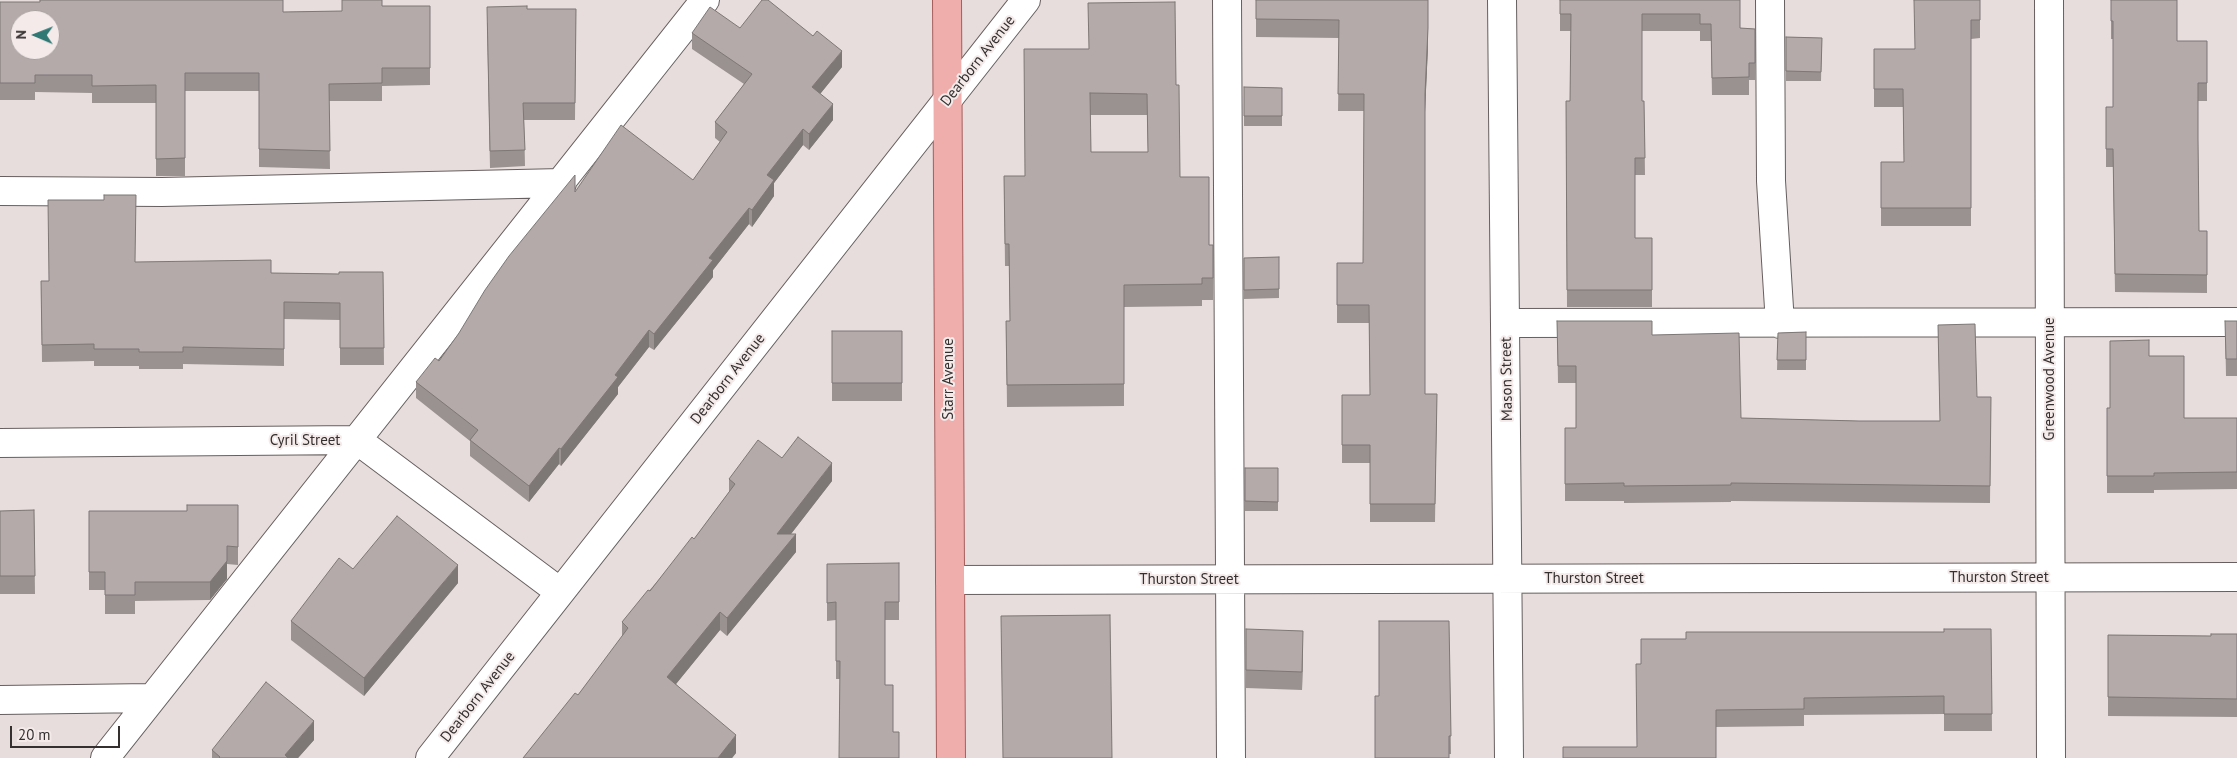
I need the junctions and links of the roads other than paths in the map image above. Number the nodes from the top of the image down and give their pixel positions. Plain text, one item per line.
1 (704, 0) edge
2 (947, 0) edge
3 (1026, 0) edge
4 (1227, 0) edge
5 (1502, 0) edge
6 (1770, 0) edge
7 (2049, 0) edge
8 (948, 100) junction
9 (562, 183) junction
10 (0, 191) edge
11 (2237, 322) edge
12 (1506, 323) junction
13 (2050, 323) junction
14 (1780, 324) junction
15 (357, 440) junction
16 (0, 443) edge
17 (2237, 577) edge
18 (2050, 578) junction
19 (950, 580) junction
20 (1230, 580) junction
21 (1509, 580) junction
22 (560, 592) junction
23 (151, 698) junction
24 (0, 700) edge
25 (105, 758) edge
26 (430, 758) edge
27 (951, 758) edge
28 (1231, 758) edge
29 (1509, 758) edge
30 (2051, 758) edge

1 - 9 street
2 - 8 main road, Starr Avenue
3 - 8 street, Dearborn Avenue
4 - 20 street
5 - 12 street, Mason Street
6 - 14 street
7 - 13 street, Greenwood Avenue
8 - 19 main road, Starr Avenue
8 - 22 street, Dearborn Avenue
9 - 10 street
9 - 15 street
11 - 13 street
12 - 14 street
12 - 21 street, Mason Street
13 - 14 street
13 - 18 street, Greenwood Avenue
15 - 16 street, Cyril Street
15 - 22 street, Cyril Street
15 - 23 street
17 - 18 street, Thurston Street
18 - 21 street, Thurston Street
18 - 30 street, Greenwood Avenue
19 - 20 street, Thurston Street
19 - 27 main road, Starr Avenue
20 - 21 street, Thurston Street
20 - 28 street
21 - 29 street, Mason Street
22 - 26 street, Dearborn Avenue
23 - 24 street
23 - 25 street

